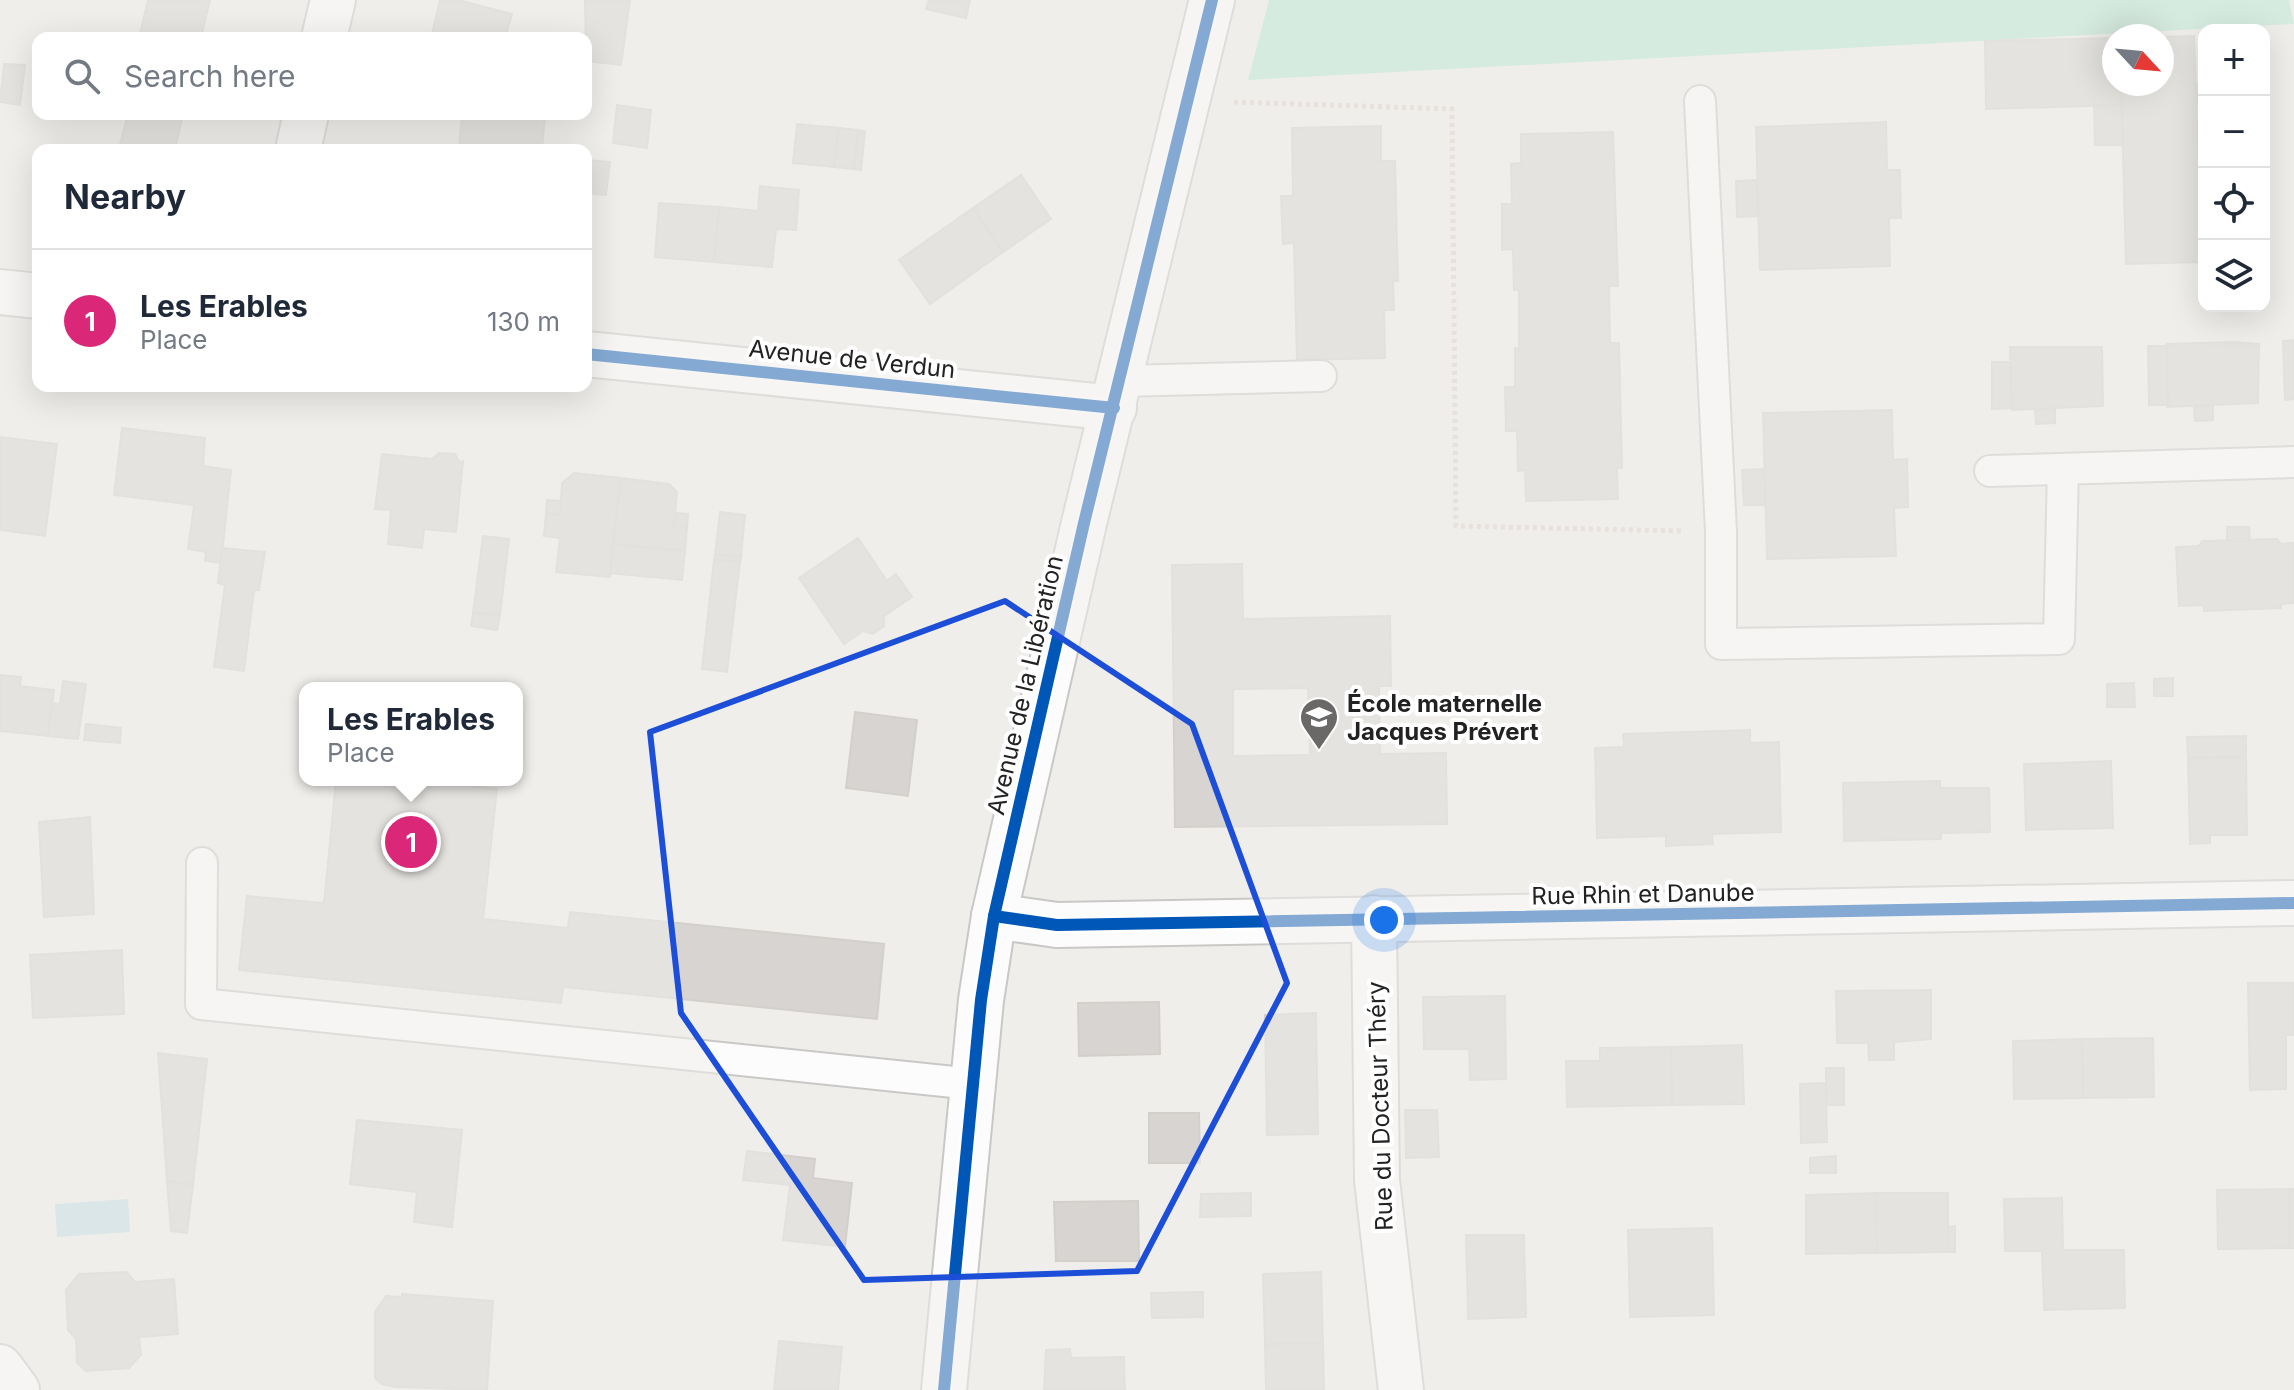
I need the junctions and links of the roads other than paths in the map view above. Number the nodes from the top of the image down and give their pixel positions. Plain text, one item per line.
1 (333, 0) edge
2 (1212, 0) edge
3 (325, 32) edge
4 (1700, 101) dead end
5 (305, 120) edge
6 (299, 144) edge
7 (0, 292) edge
8 (32, 295) edge
9 (592, 354) edge
10 (1321, 376) dead end
11 (1118, 394) junction
12 (2294, 462) edge
13 (2063, 469) junction
14 (1990, 471) dead end
15 (202, 863) dead end
16 (2294, 903) edge
17 (994, 916) junction
18 (1374, 918) junction
19 (973, 1084) junction
20 (0, 1367) edge
21 (17, 1390) edge
22 (944, 1390) edge
23 (1401, 1390) edge

1 - 3 street
2 - 11 street, Avenue de la Libération
4 - 13 lane
5 - 6 street
7 - 8 street
9 - 11 street, Avenue de Verdun
10 - 11 lane
11 - 17 street, Avenue de la Libération
12 - 13 lane
13 - 14 lane
15 - 19 lane
16 - 18 street, Rue Rhin et Danube
17 - 18 street, Rue Rhin et Danube
17 - 19 street, Avenue de la Libération
18 - 23 street, Rue du Docteur Théry
19 - 22 street, Avenue de la Libération
20 - 21 street

